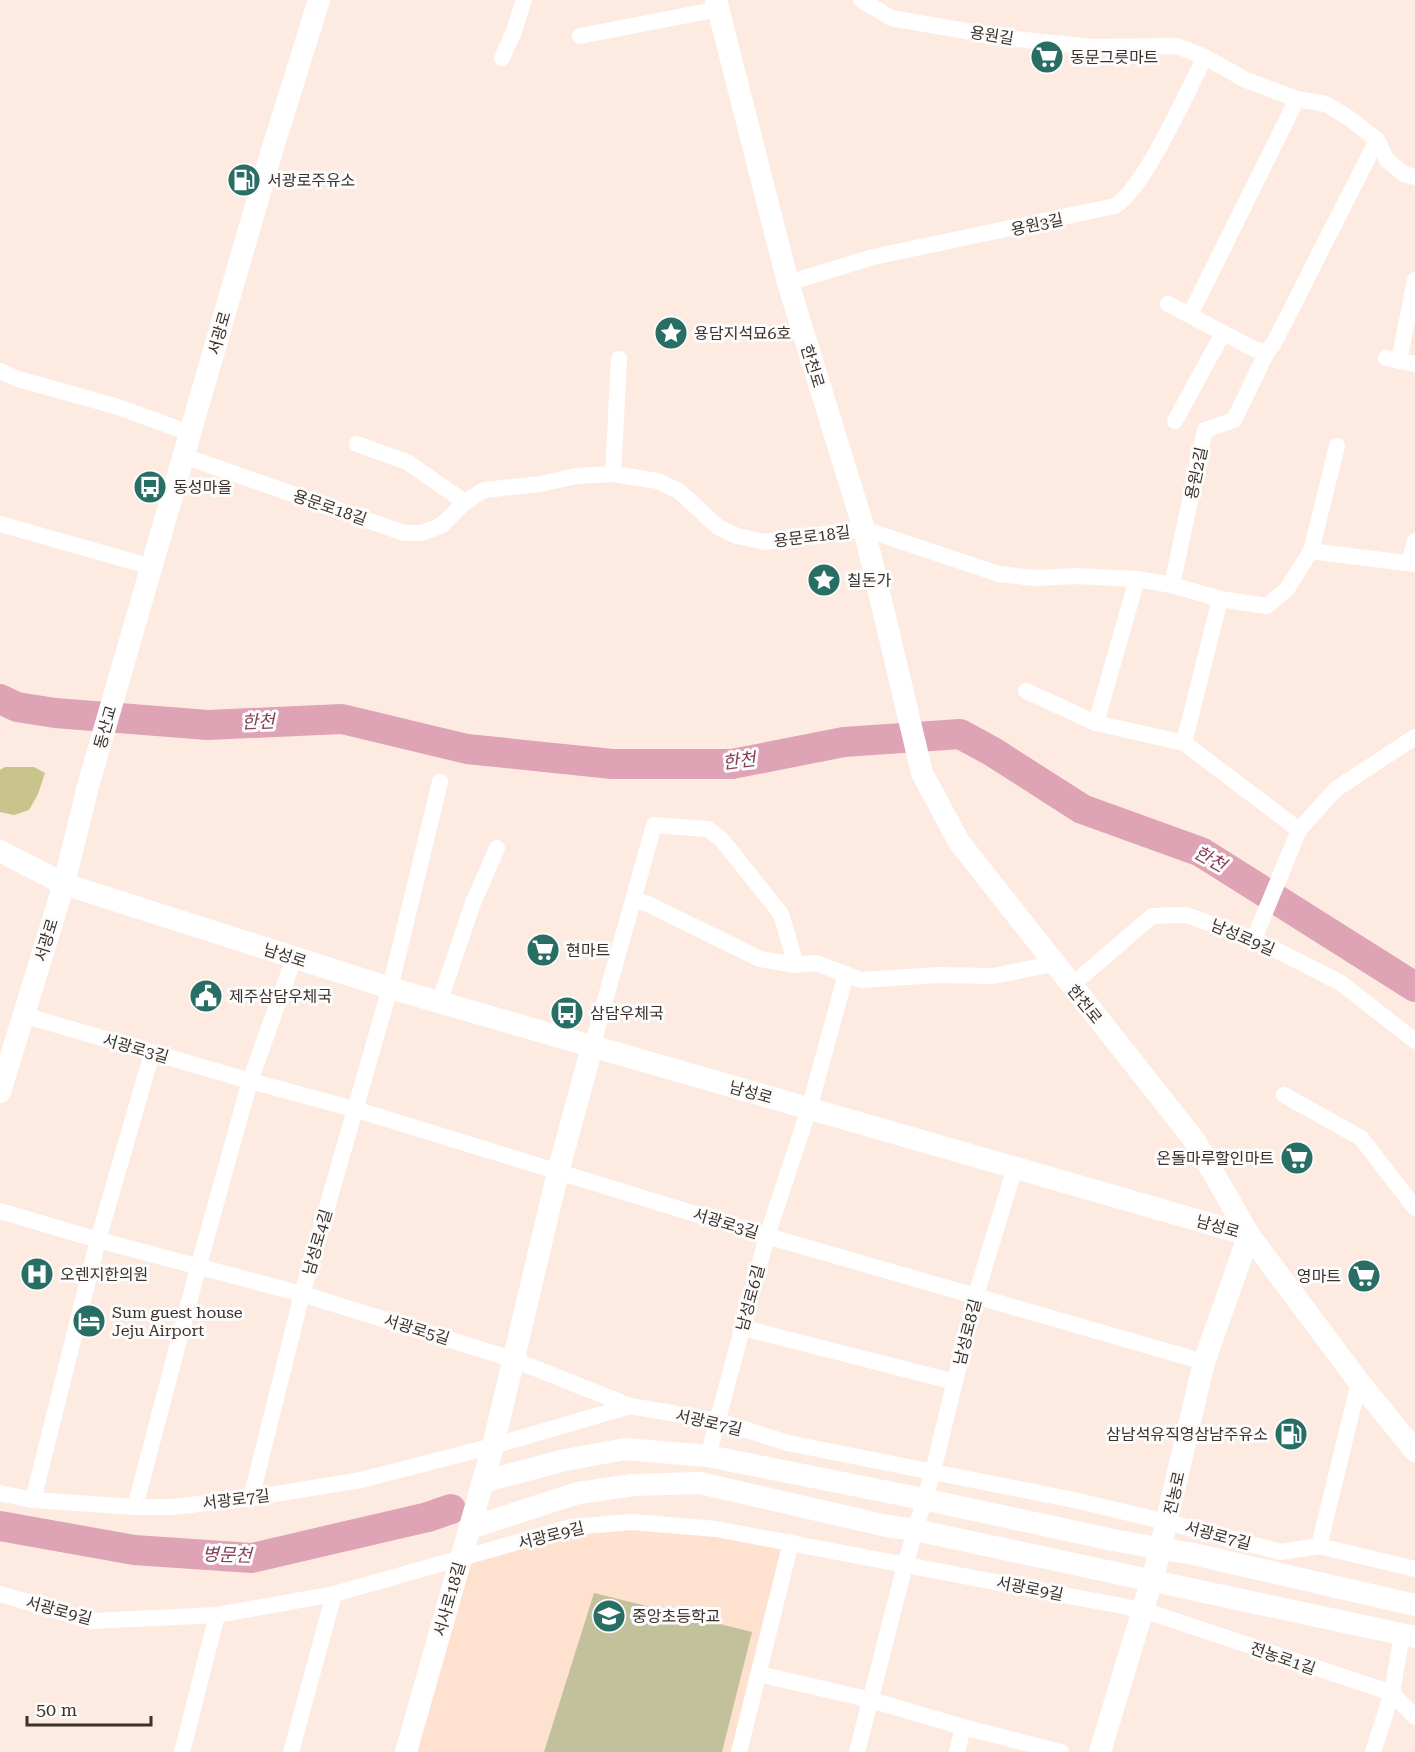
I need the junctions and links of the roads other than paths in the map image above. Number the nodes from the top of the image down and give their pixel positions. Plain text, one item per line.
1 (319, 0) edge
2 (524, 0) edge
3 (861, 0) edge
4 (718, 4) edge
5 (580, 36) dead end
6 (1205, 57) junction
7 (501, 58) dead end
8 (1297, 99) junction
9 (1377, 140) junction
10 (1415, 177) edge
11 (1415, 280) edge
12 (788, 283) junction
13 (1168, 304) dead end
14 (1190, 315) junction
15 (1223, 333) junction
16 (1267, 352) junction
17 (619, 359) dead end
18 (1400, 361) edge
19 (0, 371) edge
20 (1175, 421) dead end
21 (190, 433) junction
22 (357, 444) dead end
23 (1337, 446) dead end
24 (184, 456) junction
25 (612, 474) junction
26 (465, 502) junction
27 (0, 524) edge
28 (864, 529) junction
29 (1415, 541) edge
30 (1311, 551) junction
31 (1412, 564) edge
32 (152, 567) junction
33 (1137, 579) junction
34 (1172, 585) junction
35 (1220, 599) junction
36 (122, 668) joint
37 (1026, 691) dead end
38 (1096, 723) junction
39 (1415, 737) edge
40 (1184, 743) junction
41 (440, 782) dead end
42 (88, 786) joint
43 (1299, 830) junction
44 (497, 848) dead end
45 (0, 851) edge
46 (63, 884) junction
47 (634, 900) junction
48 (1254, 939) junction
49 (294, 958) junction
50 (1053, 964) junction
51 (796, 965) junction
52 (846, 974) junction
53 (1071, 986) junction
54 (390, 988) junction
55 (440, 1003) junction
56 (23, 1015) junction
57 (1415, 1041) edge
58 (592, 1047) junction
59 (152, 1053) junction
60 (250, 1081) junction
61 (0, 1092) edge
62 (1284, 1095) dead end
63 (354, 1109) junction
64 (809, 1109) junction
65 (1015, 1167) junction
66 (558, 1172) junction
67 (1415, 1208) edge
68 (0, 1211) edge
69 (1249, 1235) junction
70 (767, 1236) junction
71 (98, 1240) junction
72 (198, 1268) junction
73 (302, 1294) junction
74 (976, 1295) junction
75 (743, 1328) junction
76 (512, 1359) junction
77 (1204, 1362) junction
78 (955, 1382) junction
79 (1359, 1382) junction
80 (630, 1406) junction
81 (718, 1421) junction
82 (1411, 1438) edge
83 (493, 1446) junction
84 (708, 1456) junction
85 (933, 1471) junction
86 (482, 1482) junction
87 (0, 1493) edge
88 (251, 1498) junction
89 (923, 1499) junction
90 (33, 1500) junction
91 (135, 1507) junction
92 (1167, 1522) junction
93 (470, 1528) junction
94 (915, 1530) junction
95 (790, 1542) junction
96 (1319, 1546) junction
97 (1159, 1549) junction
98 (461, 1559) junction
99 (905, 1565) junction
100 (1415, 1569) edge
101 (1151, 1580) junction
102 (334, 1594) junction
103 (0, 1595) edge
104 (1415, 1605) edge
105 (1143, 1610) junction
106 (217, 1615) junction
107 (1408, 1636) edge
108 (759, 1674) junction
109 (1392, 1694) junction
110 (871, 1700) junction
111 (1415, 1717) edge
112 (963, 1727) junction
113 (182, 1752) edge
114 (291, 1752) edge
115 (406, 1752) edge
116 (739, 1752) edge
117 (857, 1752) edge
118 (957, 1752) edge
119 (1061, 1752) edge
120 (1100, 1752) edge
121 (1374, 1752) edge

1 - 21 street, 서광로
2 - 7 street
3 - 6 street, 용원길
4 - 5 street
4 - 12 street, 한천로
6 - 8 street, 용원길
6 - 12 street, 용원3길
8 - 9 street, 용원길
8 - 14 street
9 - 10 street, 용원길
9 - 16 street, 용원2길
11 - 18 street
12 - 28 street, 한천로
13 - 14 street
14 - 15 street
15 - 16 street
15 - 20 street
16 - 34 street, 용원2길
17 - 25 street
19 - 21 street
21 - 24 street, 서광로
22 - 26 street
23 - 30 street, 용문로18길
24 - 26 street, 용문로18길
24 - 32 street, 서광로
25 - 26 street, 용문로18길
25 - 28 street, 용문로18길
27 - 32 street
28 - 33 street, 용문로18길
28 - 50 street, 한천로
29 - 31 street
30 - 31 street
30 - 35 street, 용문로18길
32 - 36 street, 서광로
33 - 34 street, 용문로18길
33 - 38 street
34 - 35 street, 용문로18길
35 - 40 street
36 - 42 street, 동산교
37 - 38 street
38 - 40 street
39 - 43 street
40 - 43 street
41 - 54 street, 남성로4길
42 - 46 street, 서광로
43 - 48 street
44 - 55 street
45 - 46 street, 남성로
46 - 49 street, 남성로
46 - 56 street, 서광로
47 - 51 street
47 - 51 street
47 - 58 street
48 - 53 street, 남성로9길
48 - 57 street, 남성로9길
49 - 54 street, 남성로
49 - 60 street
50 - 52 street
50 - 53 street, 한천로
51 - 52 street
52 - 64 street, 남성로6길
53 - 69 street, 한천로
54 - 55 street, 남성로
54 - 63 street, 남성로4길
55 - 58 street, 남성로
56 - 59 street, 서광로3길
56 - 61 street, 서광로
58 - 64 street, 남성로
58 - 66 street
59 - 60 street, 서광로3길
59 - 71 street
60 - 63 street, 서광로3길
60 - 72 street
62 - 67 street
63 - 66 street, 서광로3길
63 - 73 street, 남성로4길
64 - 65 street, 남성로
64 - 70 street, 남성로6길
65 - 69 street, 남성로
65 - 74 street, 남성로8길
66 - 70 street, 서광로3길
66 - 76 street
68 - 71 street, 서광로5길
69 - 77 street, 전농로
69 - 79 street, 남성로
70 - 74 street, 서광로3길
70 - 75 street, 남성로6길
71 - 72 street, 서광로5길
71 - 90 street
72 - 73 street, 서광로5길
72 - 91 street
73 - 76 street, 서광로5길
73 - 88 street, 남성로4길
74 - 77 street, 서광로3길
74 - 78 street, 남성로8길
75 - 78 street
75 - 81 street, 남성로6길
76 - 80 street, 서광로5길
76 - 83 street
77 - 92 street, 전농로
78 - 85 street, 남성로8길
79 - 82 street, 남성로
79 - 96 street
80 - 81 street, 서광로7길
80 - 83 street, 서광로7길
81 - 84 street, 남성로6길
81 - 85 street, 서광로7길
83 - 86 street, 서사로18길
83 - 88 street, 서광로7길
84 - 86 street
84 - 89 street
85 - 89 street, 남성로8길
85 - 92 street, 서광로7길
86 - 93 street, 서사로18길
87 - 90 street, 서광로7길
88 - 91 street, 서광로7길
89 - 94 street, 남성로8길
89 - 97 street
90 - 91 street, 서광로7길
92 - 96 street, 서광로7길
92 - 97 street, 전농로
93 - 94 street
93 - 98 street, 서사로18길
94 - 99 street, 남성로8길
94 - 101 street
95 - 98 street, 서광로9길
95 - 99 street, 서광로9길
95 - 108 street
96 - 100 street, 서광로7길
97 - 101 street, 전농로
97 - 104 street
98 - 102 street, 서광로9길
98 - 115 street, 서사로18길
99 - 105 street, 서광로9길
99 - 110 street, 남성로8길
101 - 105 street, 전농로
101 - 107 street
102 - 106 street, 서광로9길
102 - 114 street
103 - 106 street, 서광로9길
105 - 109 street, 전농로1길
105 - 120 street, 전농로
106 - 113 street
107 - 109 street
108 - 110 street
108 - 116 street
109 - 111 street, 전농로1길
109 - 121 street
110 - 112 street
110 - 117 street, 남성로8길
112 - 118 street
112 - 119 street

